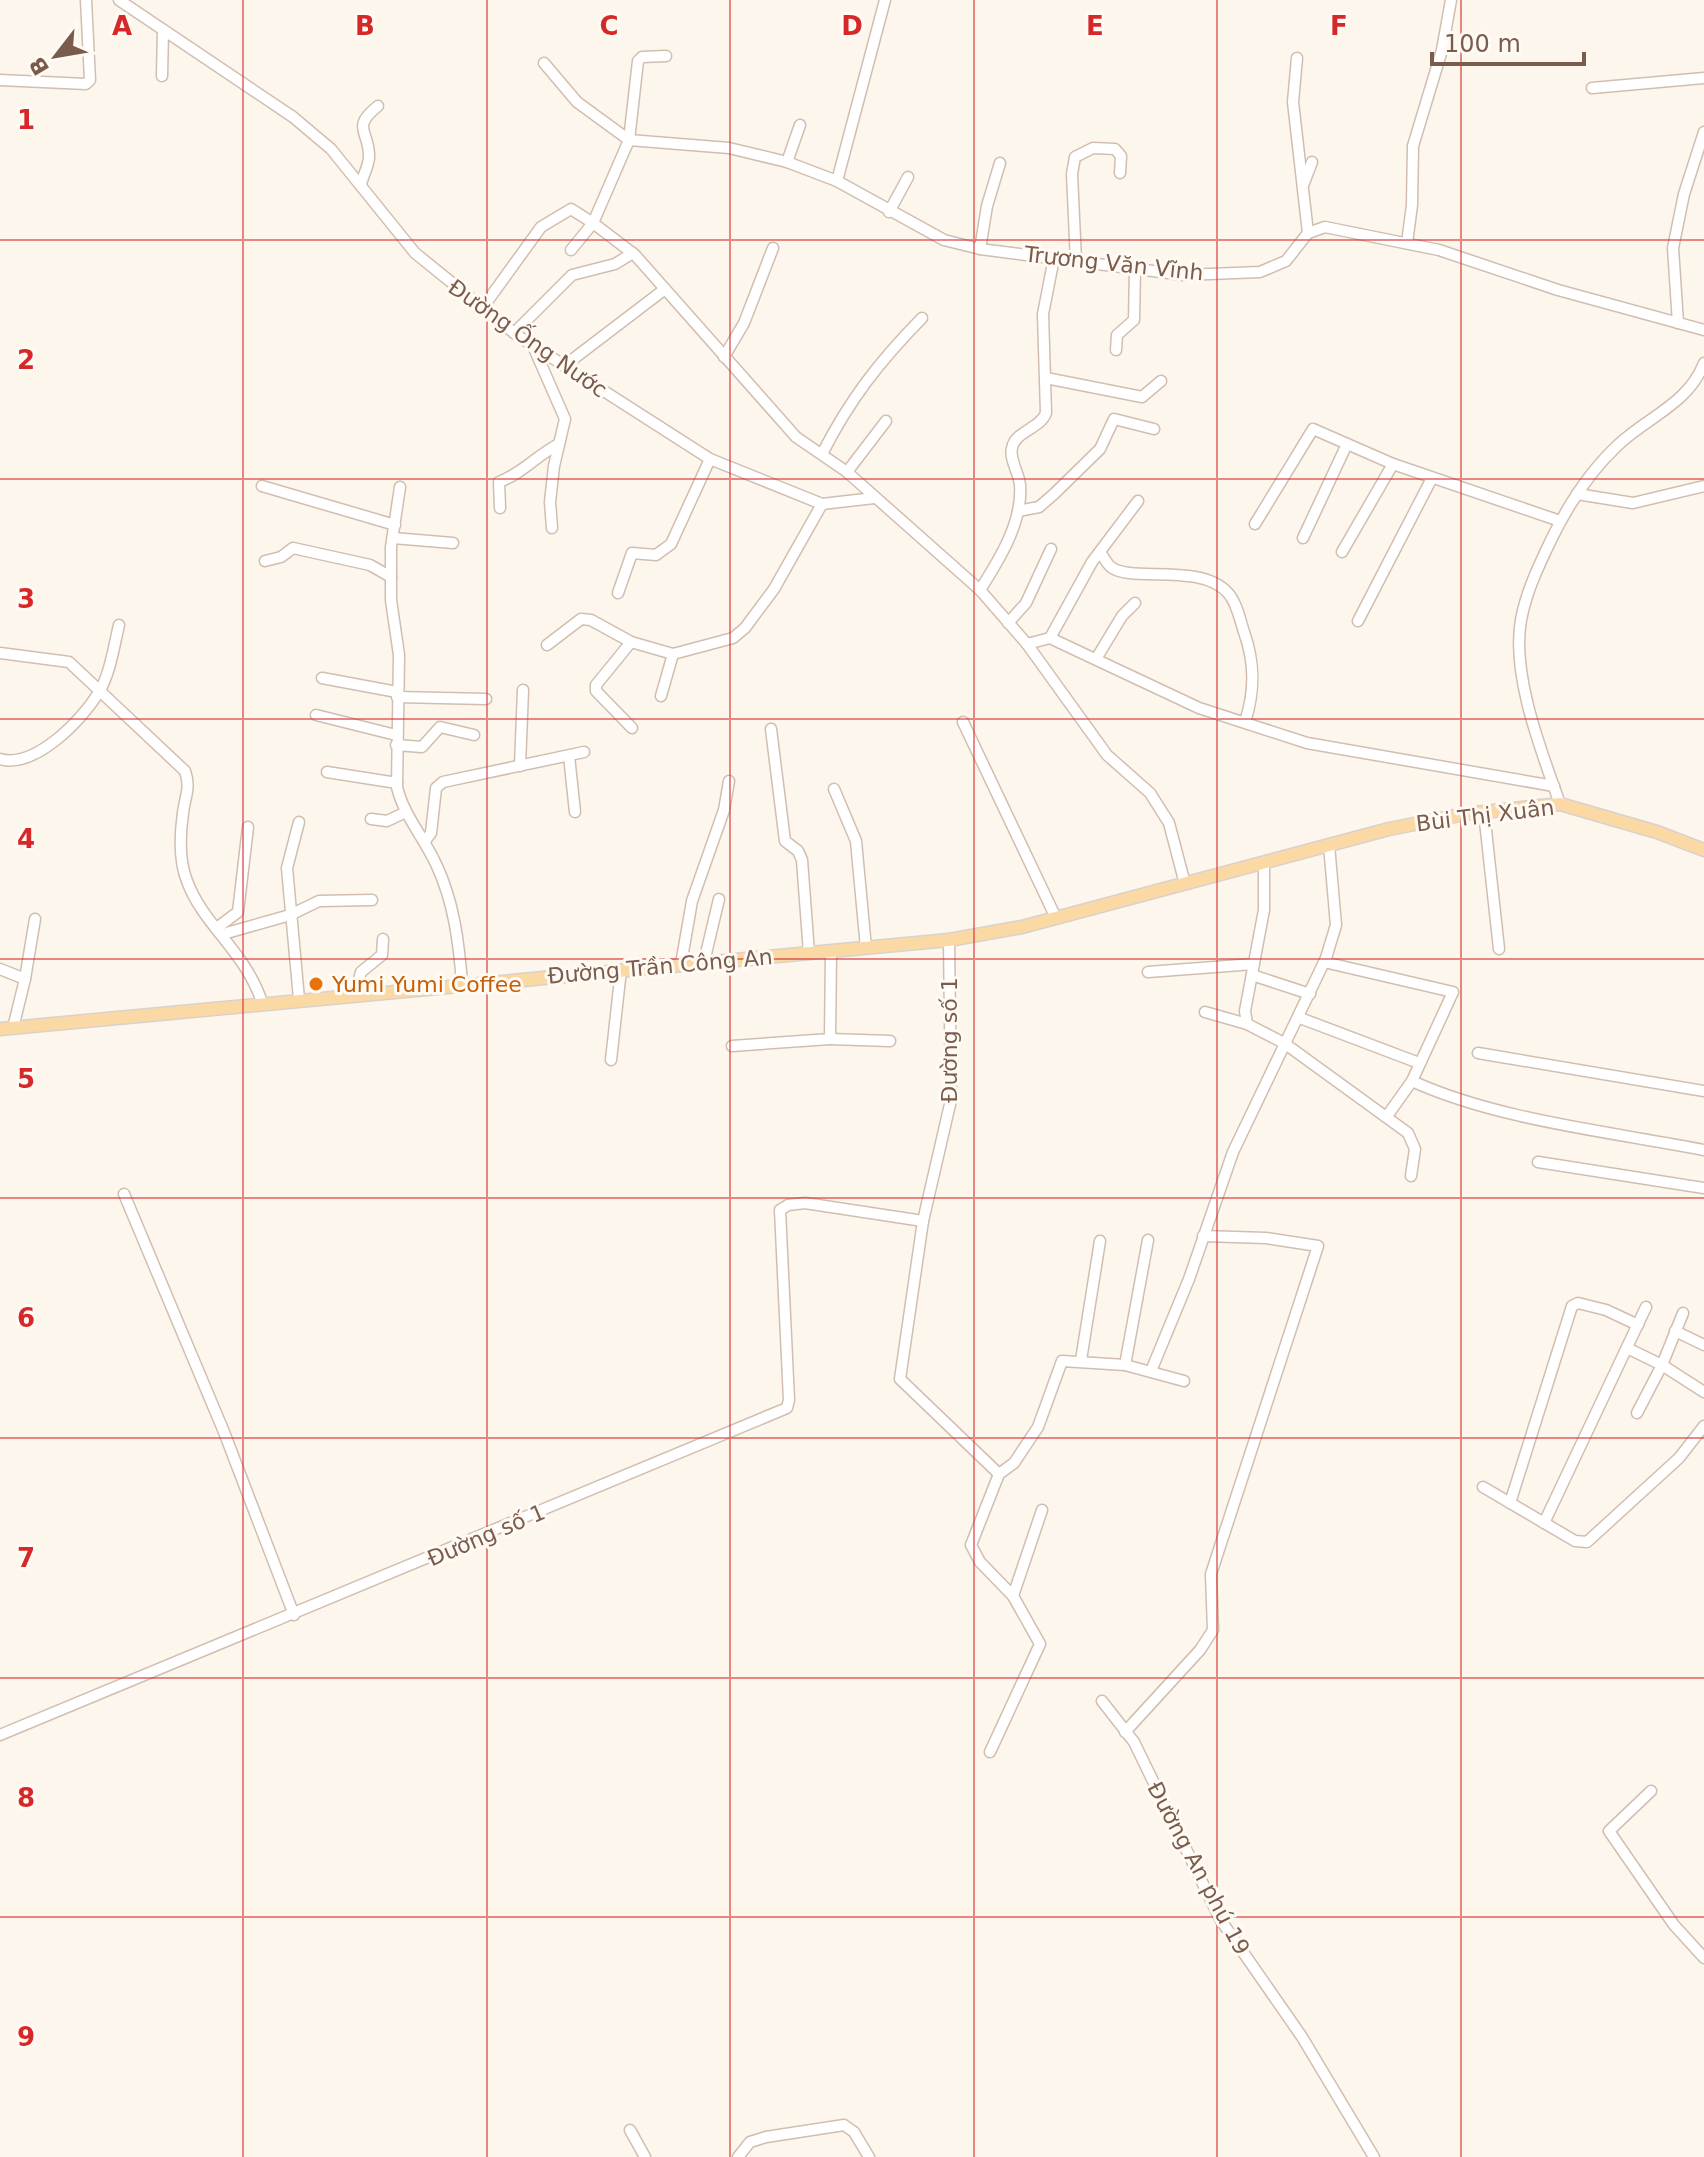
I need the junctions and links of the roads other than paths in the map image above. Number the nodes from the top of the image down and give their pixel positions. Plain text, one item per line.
1 (86, 0) edge
2 (119, 0) edge
3 (885, 0) edge
4 (1451, 0) edge
5 (163, 30) junction
6 (666, 56) dead end
7 (1297, 58) dead end
8 (544, 63) dead end
9 (162, 76) dead end
10 (1704, 78) edge
11 (0, 80) edge
12 (1592, 88) dead end
13 (378, 106) dead end
14 (800, 125) dead end
15 (1704, 132) edge
16 (629, 140) junction
17 (1700, 160) edge
18 (787, 162) junction
19 (1312, 162) dead end
20 (1000, 163) dead end
21 (1120, 173) dead end
22 (908, 177) dead end
23 (837, 181) junction
24 (361, 184) junction
25 (1304, 185) junction
26 (889, 212) junction
27 (593, 223) junction
28 (1308, 233) junction
29 (1407, 243) junction
30 (773, 248) dead end
31 (980, 249) junction
32 (571, 250) dead end
33 (633, 253) junction
34 (1054, 258) junction
35 (1076, 261) junction
36 (1135, 269) junction
37 (665, 289) junction
38 (481, 310) junction
39 (922, 318) dead end
40 (1678, 323) junction
41 (1704, 330) edge
42 (514, 333) junction
43 (533, 346) junction
44 (1116, 350) dead end
45 (724, 357) junction
46 (1704, 363) edge
47 (564, 366) junction
48 (1046, 378) junction
49 (1161, 381) dead end
50 (886, 421) dead end
51 (1154, 429) dead end
52 (559, 444) junction
53 (1347, 444) junction
54 (822, 454) junction
55 (710, 459) junction
56 (1393, 464) junction
57 (847, 472) junction
58 (1432, 478) junction
59 (262, 486) dead end
60 (1704, 486) edge
61 (400, 487) dead end
62 (1577, 494) junction
63 (874, 498) junction
64 (1138, 501) dead end
65 (822, 504) junction
66 (500, 508) dead end
67 (1018, 511) junction
68 (1560, 521) junction
69 (1255, 524) dead end
70 (395, 525) junction
71 (552, 528) dead end
72 (393, 538) junction
73 (1303, 538) dead end
74 (453, 543) dead end
75 (1051, 549) dead end
76 (1100, 552) junction
77 (1342, 552) dead end
78 (265, 561) dead end
79 (391, 577) junction
80 (980, 590) junction
81 (618, 593) dead end
82 (1135, 603) dead end
83 (1358, 621) dead end
84 (1008, 623) junction
85 (119, 625) dead end
86 (1050, 638) junction
87 (631, 642) junction
88 (1027, 644) junction
89 (547, 645) dead end
90 (0, 653) edge
91 (673, 654) junction
92 (1096, 659) junction
93 (322, 678) dead end
94 (523, 690) dead end
95 (100, 691) junction
96 (397, 694) junction
97 (661, 696) dead end
98 (486, 699) dead end
99 (316, 715) dead end
100 (963, 722) dead end
101 (1245, 722) junction
102 (632, 728) dead end
103 (771, 729) dead end
104 (474, 735) dead end
105 (396, 740) junction
106 (584, 752) dead end
107 (569, 756) junction
108 (0, 759) edge
109 (520, 766) junction
110 (327, 772) dead end
111 (729, 781) dead end
112 (397, 783) junction
113 (1554, 786) junction
114 (834, 789) dead end
115 (1560, 804) junction
116 (406, 812) junction
117 (575, 812) dead end
118 (1484, 812) junction
119 (371, 819) dead end
120 (299, 822) dead end
121 (248, 827) dead end
122 (425, 841) junction
123 (1329, 845) junction
124 (1704, 850) edge
125 (1264, 863) junction
126 (1185, 884) junction
127 (719, 899) dead end
128 (372, 900) dead end
129 (290, 915) junction
130 (1056, 918) junction
131 (35, 919) dead end
132 (220, 931) junction
133 (383, 939) dead end
134 (949, 940) junction
135 (866, 948) junction
136 (1499, 949) dead end
137 (831, 952) junction
138 (809, 953) junction
139 (704, 962) junction
140 (1324, 962) junction
141 (681, 964) junction
142 (0, 969) edge
143 (1253, 969) junction
144 (621, 970) junction
145 (1148, 972) dead end
146 (25, 979) junction
147 (462, 984) junction
148 (355, 994) junction
149 (1310, 994) junction
150 (299, 999) junction
151 (262, 1002) junction
152 (1205, 1012) dead end
153 (1300, 1018) junction
154 (1247, 1024) junction
155 (6, 1028) edge
156 (830, 1039) junction
157 (890, 1041) dead end
158 (1284, 1043) junction
159 (732, 1046) dead end
160 (1478, 1053) dead end
161 (611, 1060) dead end
162 (1419, 1063) junction
163 (1412, 1081) junction
164 (1704, 1091) edge
165 (1387, 1116) junction
166 (1704, 1150) edge
167 (1538, 1162) dead end
168 (1411, 1176) dead end
169 (1704, 1188) edge
170 (124, 1194) dead end
171 (918, 1220) junction
172 (1203, 1236) junction
173 (1148, 1240) dead end
174 (1100, 1241) dead end
175 (1646, 1307) dead end
176 (1683, 1313) dead end
177 (1638, 1325) junction
178 (1675, 1331) junction
179 (1704, 1345) edge
180 (1627, 1348) junction
181 (1081, 1360) junction
182 (1125, 1365) junction
183 (1662, 1365) junction
184 (1151, 1371) junction
185 (1184, 1381) dead end
186 (1704, 1392) edge
187 (1637, 1413) dead end
188 (1704, 1426) edge
189 (999, 1474) junction
190 (1483, 1487) dead end
191 (1510, 1503) junction
192 (1042, 1510) dead end
193 (1544, 1523) junction
194 (1013, 1596) junction
195 (294, 1615) junction
196 (1102, 1701) dead end
197 (1125, 1732) junction
198 (0, 1735) edge
199 (990, 1752) dead end
200 (1651, 1791) dead end
201 (1704, 1958) edge
202 (630, 2130) dead end
203 (645, 2157) edge
204 (738, 2157) edge
205 (869, 2157) edge
206 (1374, 2157) edge

1 - 11 street
2 - 5 street, Đường Ống Nước
3 - 23 street
4 - 29 street
5 - 9 street
5 - 24 street, Đường Ống Nước
6 - 16 street
7 - 25 street
8 - 16 street
10 - 12 street
13 - 24 street
14 - 18 street
15 - 17 street
16 - 18 street, Trương Văn Vĩnh
16 - 27 street
17 - 40 street
18 - 23 street, Trương Văn Vĩnh
19 - 25 street
20 - 31 street
21 - 35 street
22 - 26 street
23 - 26 street, Trương Văn Vĩnh
24 - 38 street, Đường Ống Nước
25 - 28 street
26 - 31 street, Trương Văn Vĩnh
27 - 32 street
27 - 33 street
27 - 38 street
28 - 29 street
28 - 36 street, Trương Văn Vĩnh
29 - 40 street
30 - 45 street
31 - 34 street, Trương Văn Vĩnh
33 - 37 street
33 - 42 street
34 - 35 street, Trương Văn Vĩnh
34 - 48 street
35 - 36 street, Trương Văn Vĩnh
36 - 44 street
37 - 45 street
37 - 47 street
38 - 42 street, Đường Ống Nước
39 - 54 street
40 - 41 street
42 - 43 street, Đường Ống Nước
43 - 47 street, Đường Ống Nước
43 - 52 street
45 - 54 street
46 - 62 street
47 - 55 street, Đường Ống Nước
48 - 49 street
48 - 67 street
50 - 57 street
51 - 67 street
52 - 66 street
52 - 71 street
53 - 56 street
53 - 69 street
53 - 73 street
54 - 57 street
55 - 65 street, Đường Ống Nước
55 - 81 street
56 - 58 street
56 - 77 street
57 - 63 street
58 - 68 street
58 - 83 street
59 - 70 street
60 - 62 street
61 - 70 street
62 - 68 street
63 - 65 street, Đường Ống Nước
63 - 80 street
64 - 76 street
65 - 91 street
67 - 80 street
68 - 113 street
70 - 72 street
72 - 74 street
72 - 79 street
75 - 84 street
76 - 86 street
76 - 101 street
78 - 79 street
79 - 96 street
80 - 84 street
82 - 92 street
84 - 88 street
85 - 95 street
86 - 88 street
86 - 92 street
87 - 89 street
87 - 91 street
87 - 102 street
88 - 126 street
90 - 95 street
91 - 97 street
92 - 101 street
93 - 96 street
94 - 109 street
95 - 108 street
95 - 132 street
96 - 98 street
96 - 105 street
99 - 105 street
100 - 130 street
101 - 113 street
103 - 138 street
104 - 105 street
105 - 112 street
106 - 107 street
107 - 109 street
107 - 117 street
109 - 122 street
110 - 112 street
111 - 141 street
112 - 116 street
113 - 115 street
114 - 135 street
115 - 118 main road, Bùi Thị Xuân
115 - 124 main road, Bùi Thị Xuân
116 - 119 street
116 - 122 street
118 - 123 main road, Bùi Thị Xuân
118 - 136 street
120 - 129 street
121 - 132 street
122 - 147 street
123 - 125 main road, Bùi Thị Xuân
123 - 140 street
125 - 126 main road, Đường Trần Công An
125 - 143 street
126 - 130 main road, Đường Trần Công An
127 - 139 street
128 - 129 street
129 - 132 street
129 - 150 street
130 - 134 main road, Đường Trần Công An
131 - 146 street
132 - 151 street
133 - 148 street
134 - 135 main road, Đường Trần Công An
134 - 171 street, Đường số 1
135 - 137 main road, Đường Trần Công An
137 - 138 main road, Đường Trần Công An
137 - 156 street
138 - 139 main road, Đường Trần Công An
139 - 141 main road, Đường Trần Công An
140 - 149 street
140 - 162 street
141 - 144 main road, Đường Trần Công An
142 - 146 street
143 - 145 street
143 - 149 street
143 - 154 street
144 - 147 main road, Đường Trần Công An
144 - 161 street
146 - 155 street
147 - 148 main road, Đường Trần Công An
148 - 150 main road, Đường Trần Công An
149 - 153 street
150 - 151 main road, Đường Trần Công An
151 - 155 main road, Đường Trần Công An
152 - 154 street
153 - 158 street
153 - 162 street
154 - 158 street
156 - 157 street
156 - 159 street
158 - 165 street
158 - 172 street
160 - 164 street
162 - 163 street
163 - 165 street
163 - 166 street
165 - 168 street
167 - 169 street
170 - 195 street
171 - 189 street, Đường số 1
171 - 195 street, Đường số 1
172 - 184 street
172 - 197 street
173 - 182 street
174 - 181 street
175 - 177 street
176 - 178 street
177 - 180 street
177 - 191 street
178 - 179 street
178 - 183 street
180 - 183 street
180 - 193 street
181 - 182 street
181 - 189 street
182 - 184 street
183 - 186 street
183 - 187 street
184 - 185 street
188 - 193 street
189 - 194 street
190 - 191 street
191 - 193 street
192 - 194 street
194 - 199 street
195 - 198 street, Đường số 1
196 - 197 street, Đường An phú 19
197 - 206 street, Đường An phú 19
200 - 201 street
202 - 203 street
204 - 205 street

